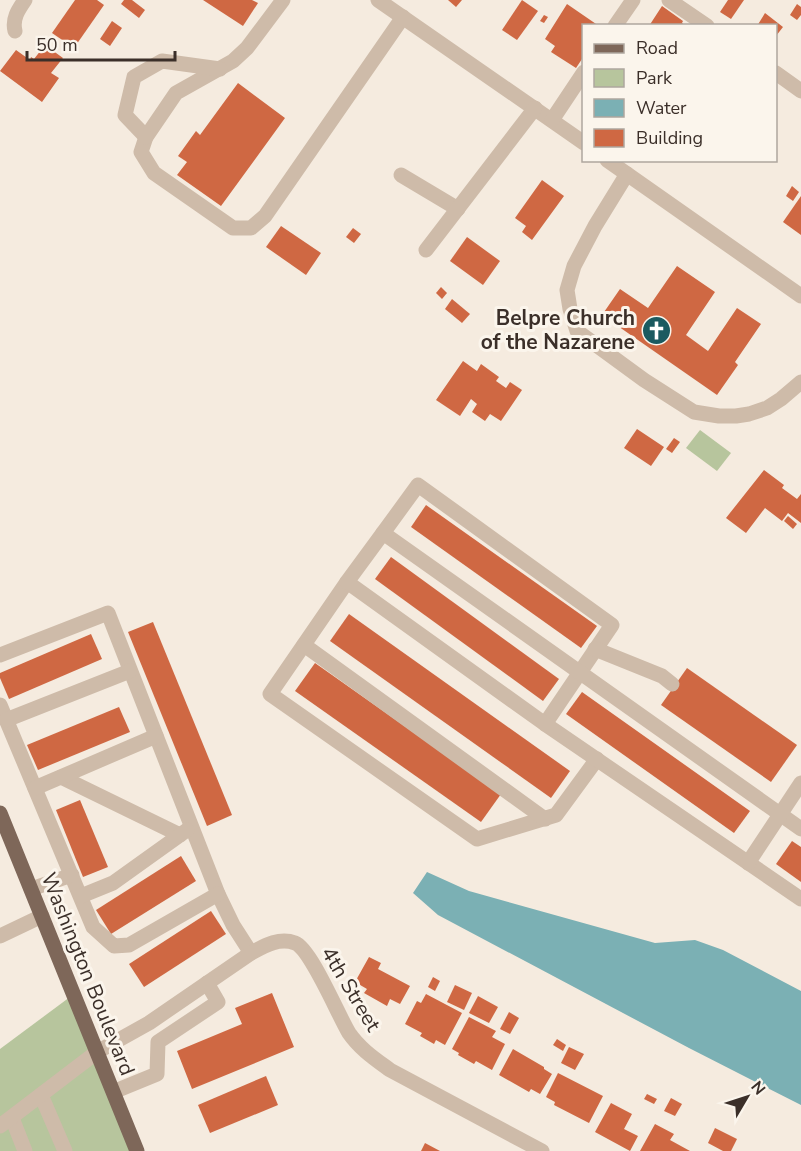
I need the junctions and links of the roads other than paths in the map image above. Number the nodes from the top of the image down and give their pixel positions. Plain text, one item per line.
1 (25, 0) edge
2 (283, 0) edge
3 (378, 0) edge
4 (633, 0) edge
5 (669, 0) edge
6 (403, 17) junction
7 (616, 24) edge
8 (704, 24) edge
9 (15, 32) dead end
10 (220, 69) junction
11 (777, 74) edge
12 (582, 75) edge
13 (801, 91) edge
14 (535, 108) junction
15 (552, 120) junction
16 (146, 137) junction
17 (582, 142) edge
18 (611, 162) edge
19 (627, 174) junction
20 (401, 176) dead end
21 (458, 209) junction
22 (426, 250) dead end
23 (800, 292) edge
24 (801, 382) edge
25 (383, 533) junction
26 (347, 582) junction
27 (304, 645) junction
28 (595, 650) junction
29 (0, 655) edge
30 (130, 671) junction
31 (580, 672) junction
32 (672, 684) dead end
33 (0, 705) edge
34 (6, 720) junction
35 (545, 724) junction
36 (156, 736) junction
37 (597, 759) junction
38 (61, 777) junction
39 (801, 783) edge
40 (35, 788) junction
41 (0, 813) edge
42 (780, 814) junction
43 (545, 819) junction
44 (801, 829) edge
45 (186, 831) junction
46 (748, 863) junction
47 (72, 875) junction
48 (31, 889) junction
49 (218, 894) junction
50 (81, 896) junction
51 (801, 899) edge
52 (42, 916) junction
53 (0, 936) edge
54 (251, 953) junction
55 (207, 983) junction
56 (97, 1052) junction
57 (114, 1092) junction
58 (40, 1095) junction
59 (6, 1122) edge
60 (521, 1146) edge
61 (25, 1151) edge
62 (65, 1151) edge
63 (137, 1151) edge
64 (542, 1151) edge

1 - 9 street
2 - 10 street
3 - 6 street
4 - 7 street
5 - 8 street
6 - 14 street
6 - 16 street
10 - 16 street
10 - 16 street
11 - 13 street
12 - 15 street
14 - 15 street
14 - 21 street
15 - 17 street
18 - 19 street
19 - 23 street
19 - 24 street
20 - 21 street
21 - 22 street
25 - 26 street
25 - 28 street
25 - 31 street
26 - 27 street
26 - 35 street
27 - 43 street
27 - 43 street
28 - 31 street
28 - 32 street
29 - 30 street
30 - 34 street
30 - 36 street
31 - 35 street
31 - 42 street
33 - 34 street
34 - 40 street
35 - 37 street
36 - 38 street
36 - 45 street
37 - 43 street
37 - 46 street
38 - 40 street
38 - 45 street
39 - 42 street
40 - 47 street
41 - 48 main road, Washington Boulevard
42 - 44 street
42 - 46 street
45 - 49 street
45 - 50 street
46 - 51 street
47 - 48 street
47 - 50 street
48 - 52 main road, Washington Boulevard
49 - 50 street
49 - 54 street
52 - 53 street
52 - 56 main road, Washington Boulevard
54 - 55 street, 4th Street
54 - 60 street, 4th Street
55 - 56 street, 4th Street
55 - 57 street
56 - 57 main road, Washington Boulevard
56 - 58 street, 4th Street
57 - 63 main road, Washington Boulevard
58 - 59 street, 4th Street
58 - 62 street
59 - 61 street
60 - 64 street, 4th Street

